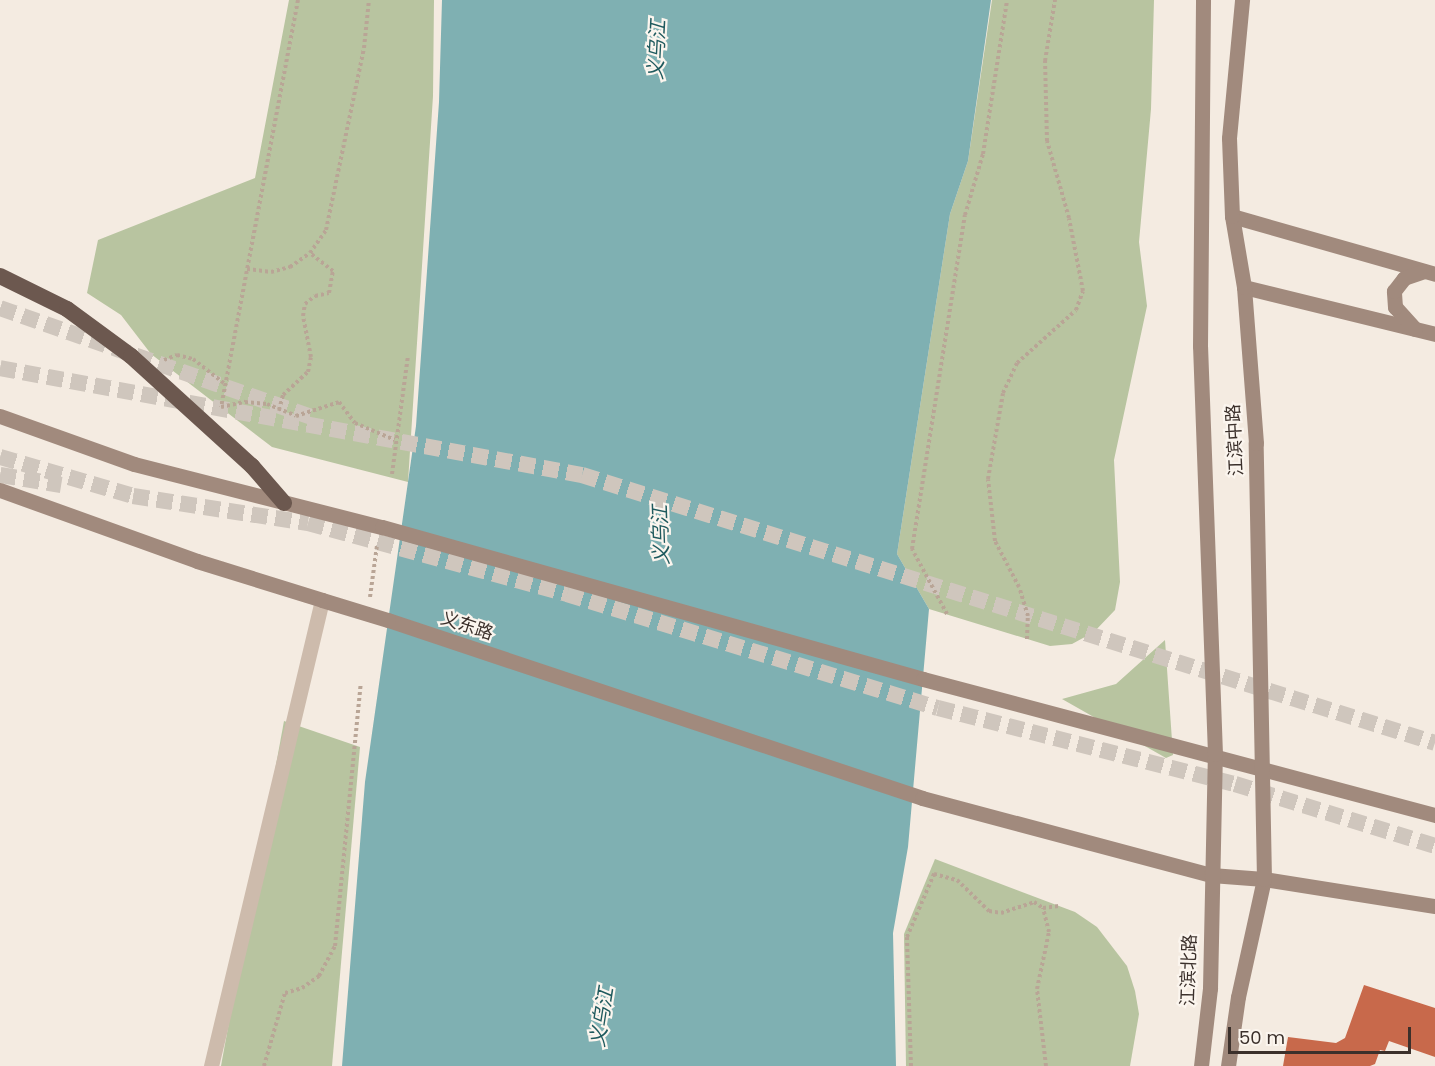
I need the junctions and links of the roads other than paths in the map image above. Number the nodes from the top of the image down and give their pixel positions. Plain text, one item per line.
1 (1203, 0) edge
2 (1242, 0) edge
3 (1232, 216) junction
4 (1430, 272) edge
5 (0, 276) edge
6 (1244, 287) junction
7 (1415, 329) junction
8 (1435, 334) edge
9 (0, 416) edge
10 (0, 490) edge
11 (284, 503) junction
12 (322, 600) junction
13 (1215, 754) junction
14 (1263, 768) junction
15 (1435, 816) edge
16 (1211, 875) junction
17 (1264, 879) junction
18 (1435, 906) edge
19 (211, 1066) edge
20 (1201, 1066) edge
21 (1228, 1066) edge

1 - 13 main road, 江滨中路
2 - 3 main road, 江滨中路
3 - 4 main road
3 - 6 main road, 江滨中路
4 - 7 main road
5 - 11 highway
6 - 7 main road
6 - 14 main road, 江滨中路
7 - 8 main road
9 - 11 main road
10 - 12 main road, 义东路
11 - 13 main road
12 - 16 main road, 义东路, bridge
12 - 19 street
13 - 14 main road
13 - 16 main road, 江滨中路
14 - 15 main road
14 - 17 main road, 江滨中路
16 - 17 main road, 义东路
16 - 20 main road, 江滨北路
17 - 18 main road, 义东路
17 - 21 main road

